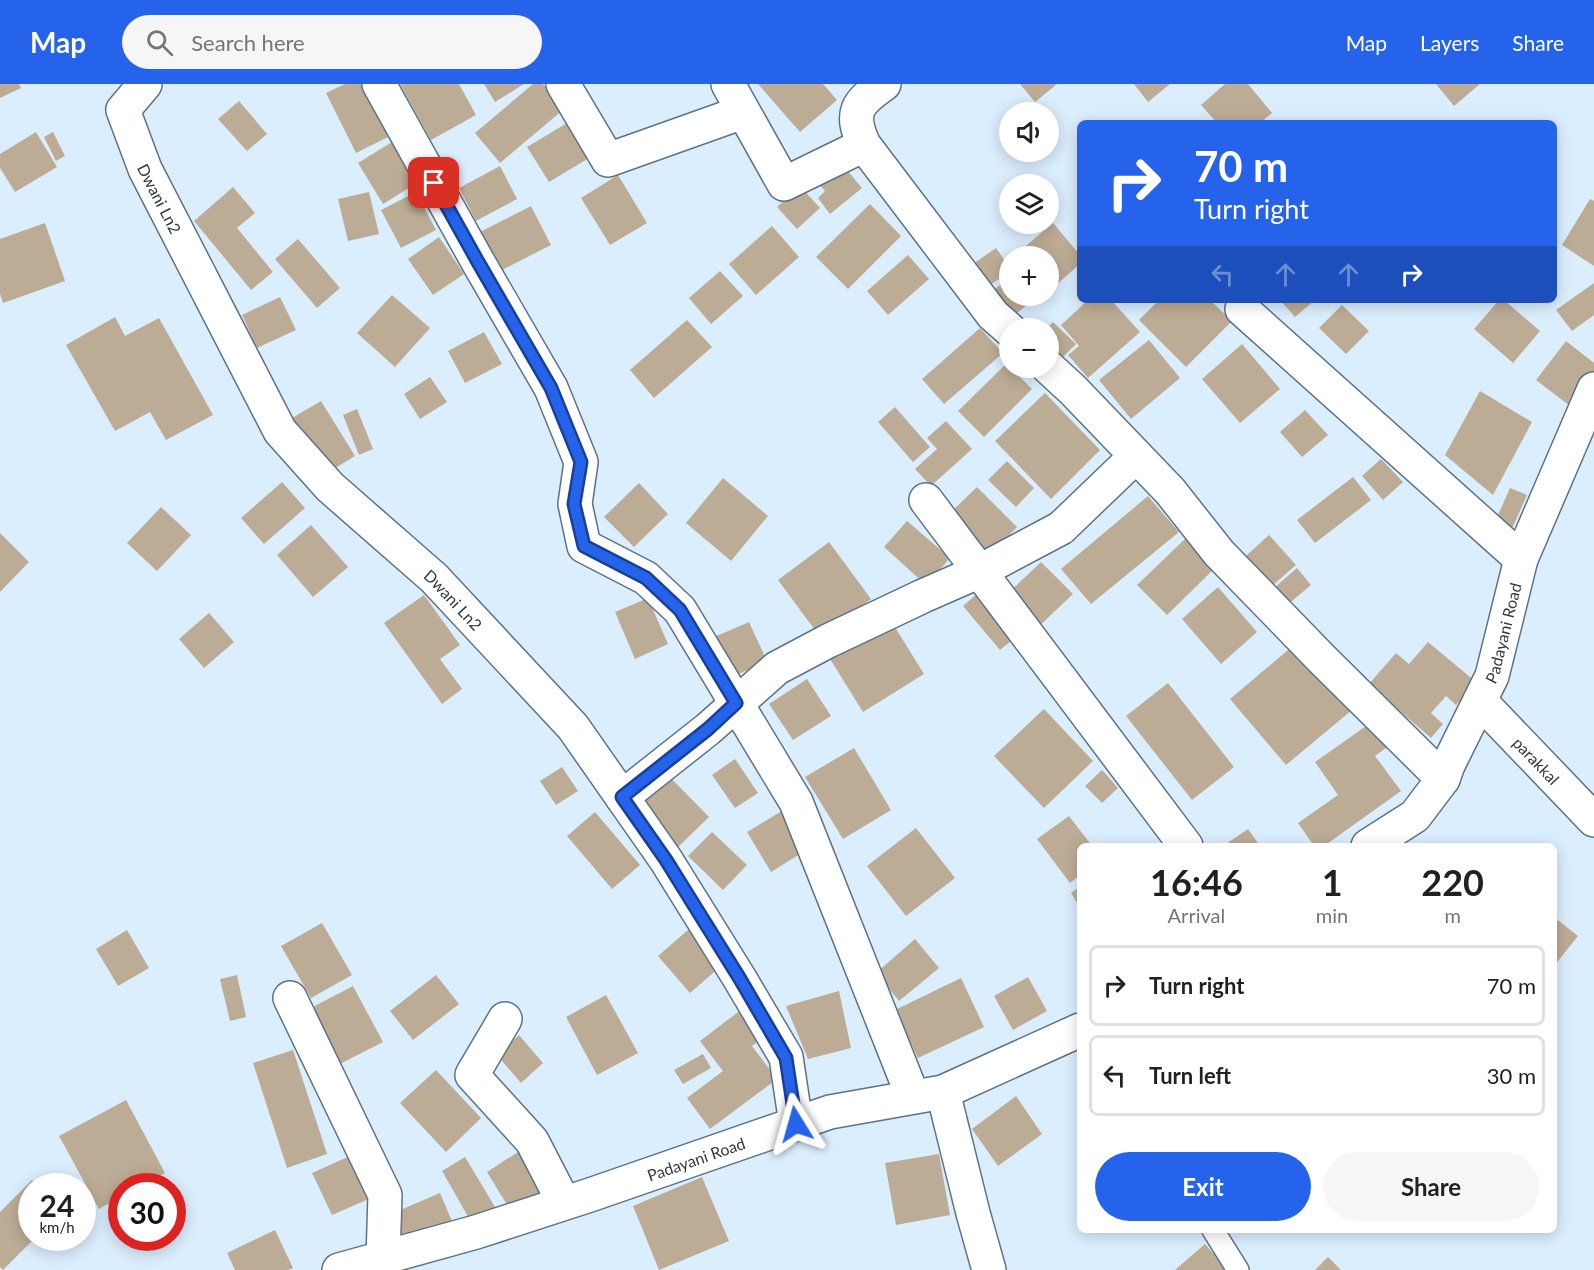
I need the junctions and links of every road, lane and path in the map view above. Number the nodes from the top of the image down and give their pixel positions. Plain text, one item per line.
1 (145, 84) edge
2 (380, 84) edge
3 (563, 84) edge
4 (884, 84) edge
5 (735, 98) edge
6 (864, 144) junction
7 (1242, 309) dead end
8 (999, 320) edge
9 (1059, 377) edge
10 (1594, 389) edge
11 (1137, 456) junction
12 (926, 500) dead end
13 (1521, 559) junction
14 (980, 571) junction
15 (1480, 701) junction
16 (736, 703) junction
17 (1443, 778) junction
18 (622, 797) junction
19 (1594, 820) edge
20 (1184, 843) edge
21 (1373, 843) edge
22 (290, 998) dead end
23 (505, 1019) dead end
24 (1077, 1033) edge
25 (928, 1094) junction
26 (796, 1124) junction
27 (564, 1203) junction
28 (1215, 1233) edge
29 (383, 1259) junction
30 (339, 1270) edge
31 (989, 1270) edge
32 (1238, 1270) edge

1 - 18 street, Dwani Ln2
2 - 16 street
3 - 5 street
4 - 6 street
5 - 6 street
6 - 8 street
7 - 13 street
9 - 11 street
10 - 13 street, Padayani Road
11 - 14 street
11 - 17 street
12 - 14 street
13 - 15 street, Padayani Road
14 - 16 street
14 - 20 street
15 - 17 street, Padayani Road
15 - 19 street, parakkal
16 - 18 street
16 - 25 street
17 - 21 street, Padayani Road
18 - 26 street, Dwani Ln2
22 - 29 street
23 - 27 street
24 - 25 street, Padayani Road
25 - 26 street, Padayani Road
25 - 31 street
26 - 27 street, Padayani Road
27 - 29 street, Padayani Road
28 - 32 lane
29 - 30 street, Padayani Road

